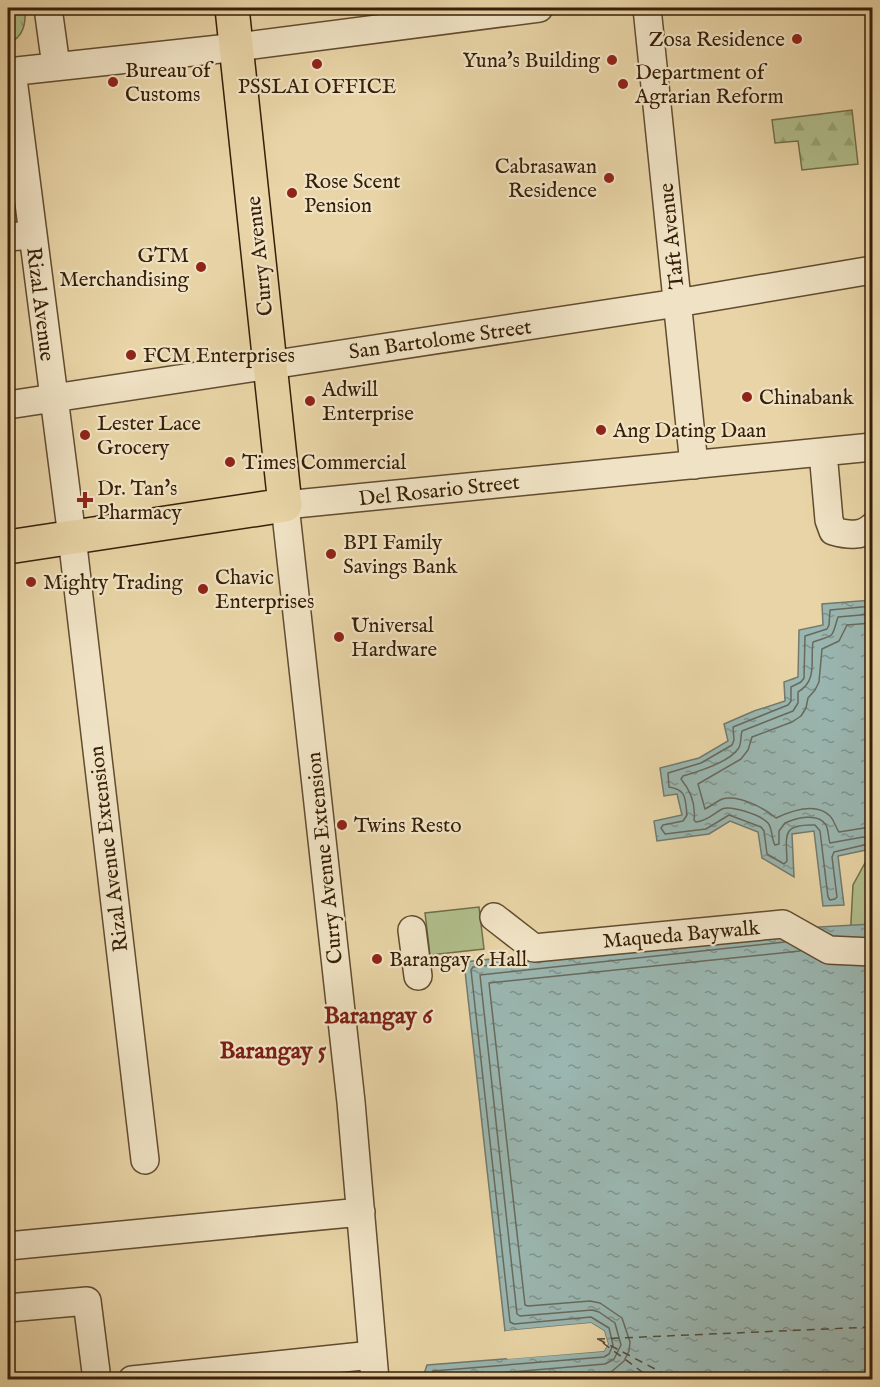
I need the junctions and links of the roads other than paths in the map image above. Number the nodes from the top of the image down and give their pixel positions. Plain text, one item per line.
1 (48, 8) edge
2 (232, 8) edge
3 (539, 8) edge
4 (648, 8) edge
5 (238, 47) junction
6 (56, 66) junction
7 (10, 72) edge
8 (20, 236) edge
9 (873, 270) edge
10 (677, 303) junction
11 (270, 364) junction
12 (52, 398) junction
13 (8, 405) edge
14 (873, 447) edge
15 (823, 452) junction
16 (694, 465) junction
17 (285, 506) junction
18 (873, 527) edge
19 (72, 537) junction
20 (8, 547) edge
21 (494, 917) dead end
22 (412, 930) dead end
23 (873, 951) edge
24 (418, 976) dead end
25 (145, 1160) dead end
26 (361, 1212) junction
27 (8, 1246) edge
28 (8, 1308) edge
29 (374, 1367) edge
30 (98, 1380) edge
31 (132, 1380) edge

1 - 6 street
2 - 5 main road, Curry Avenue
3 - 5 street
4 - 10 street, Taft Avenue
5 - 6 street
5 - 11 main road, Curry Avenue
6 - 7 street
7 - 8 street, Rizal Avenue
8 - 12 street, Rizal Avenue
9 - 10 street, San Bartolome Street
10 - 11 street, San Bartolome Street
10 - 16 street, Taft Avenue
11 - 12 street, San Bartolome Street
11 - 17 main road, Curry Avenue
12 - 13 street, San Bartolome Street
12 - 19 street, Rizal Avenue
14 - 15 street, Del Rosario Street
15 - 16 street, Del Rosario Street
15 - 18 street
16 - 17 street, Del Rosario Street
17 - 19 main road, Del Rosario Street
17 - 26 street, Curry Avenue Extension
19 - 20 main road, Del Rosario Street
19 - 25 street, Rizal Avenue Extension
21 - 23 street, Maqueda Baywalk
22 - 24 street
26 - 27 street
26 - 29 street, Curry Avenue Extension
28 - 30 street
29 - 31 street

